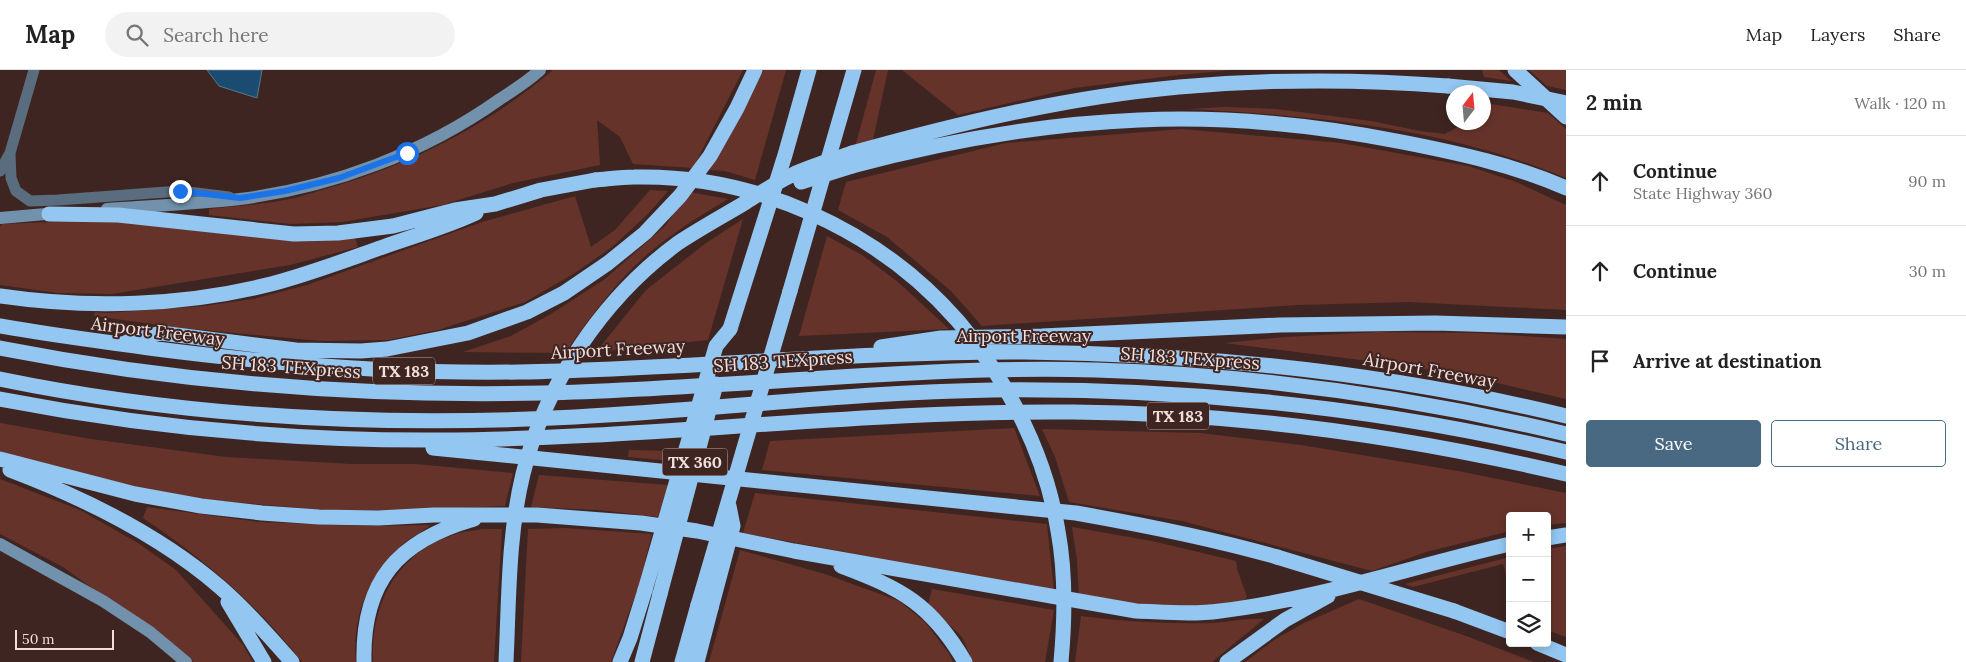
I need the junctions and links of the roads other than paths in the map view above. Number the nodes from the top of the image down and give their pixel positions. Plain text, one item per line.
1 (34, 70) edge
2 (540, 70) edge
3 (756, 70) edge
4 (809, 70) edge
5 (854, 70) edge
6 (1515, 70) edge
7 (1566, 103) edge
8 (1566, 117) edge
9 (10, 154) junction
10 (0, 171) edge
11 (770, 188) junction
12 (1566, 188) edge
13 (240, 198) junction
14 (495, 204) junction
15 (49, 214) junction
16 (0, 218) edge
17 (0, 296) edge
18 (0, 326) edge
19 (1566, 327) edge
20 (730, 329) junction
21 (119, 344) junction
22 (0, 348) edge
23 (830, 356) junction
24 (0, 379) edge
25 (0, 399) edge
26 (1566, 416) edge
27 (1566, 434) edge
28 (350, 438) junction
29 (1566, 452) edge
30 (0, 459) edge
31 (0, 466) edge
32 (1566, 474) edge
33 (493, 515) junction
34 (1566, 534) edge
35 (1551, 537) edge
36 (0, 544) edge
37 (1506, 545) edge
38 (794, 551) junction
39 (220, 588) junction
40 (1342, 589) junction
41 (705, 607) junction
42 (1506, 630) edge
43 (1551, 641) edge
44 (1566, 645) edge
45 (1547, 647) edge
46 (1566, 655) edge
47 (186, 662) edge
48 (264, 662) edge
49 (292, 662) edge
50 (364, 662) edge
51 (506, 662) edge
52 (620, 662) edge
53 (642, 662) edge
54 (682, 662) edge
55 (697, 662) edge
56 (964, 662) edge
57 (1061, 662) edge
58 (1227, 662) edge

1 - 9 street
2 - 13 main road
3 - 21 highway
4 - 20 highway, TX 360
5 - 41 highway, TX 360, bridge
6 - 8 highway
7 - 11 highway, bridge
9 - 10 street
9 - 13 street
11 - 12 highway, bridge
11 - 51 highway, bridge
13 - 15 main road
14 - 15 highway
14 - 17 highway
14 - 57 highway, bridge
15 - 16 main road
18 - 21 highway, Airport Freeway / TX 183
19 - 23 highway
20 - 52 highway, bridge
20 - 53 highway, TX 360, bridge
21 - 23 highway, Airport Freeway / TX 183
22 - 27 highway, SH 183 TEXpress
23 - 26 highway, Airport Freeway / TX 183
24 - 29 highway, SH 183 TEXpress
25 - 28 highway, TX 183
28 - 32 highway, TX 183
28 - 42 highway, bridge
30 - 33 highway
31 - 39 highway
33 - 38 highway
33 - 50 highway
34 - 35 highway
36 - 47 main road
37 - 40 highway
38 - 40 highway
38 - 56 highway
39 - 48 highway
39 - 49 highway
40 - 58 highway
41 - 54 highway, TX 360
41 - 55 highway
43 - 44 highway
45 - 46 highway

